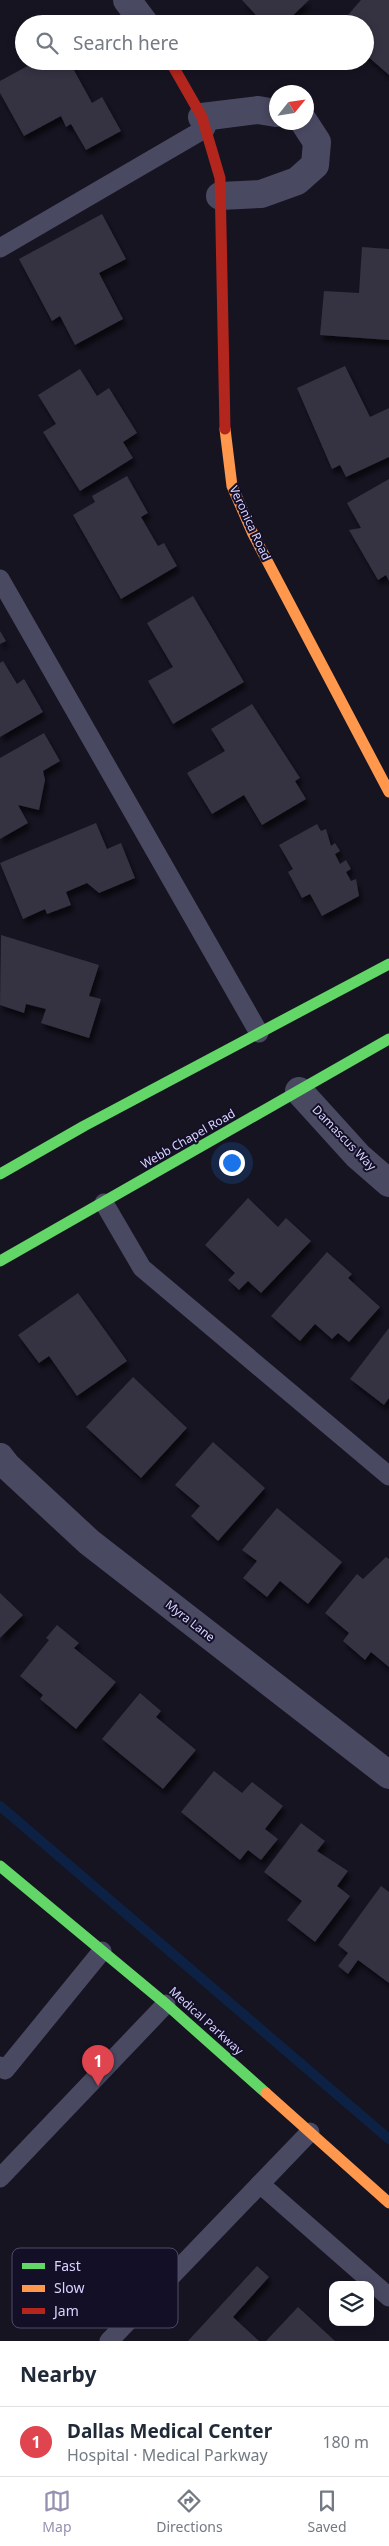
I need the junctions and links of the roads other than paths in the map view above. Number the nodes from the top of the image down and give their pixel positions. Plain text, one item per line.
1 (127, 0) edge
2 (138, 15) edge
3 (175, 70) edge
4 (269, 112) edge
5 (204, 123) junction
6 (309, 130) edge
7 (220, 196) junction
8 (0, 248) edge
9 (0, 579) edge
10 (389, 792) edge
11 (389, 964) edge
12 (259, 1033) junction
13 (389, 1039) edge
14 (299, 1091) junction
15 (0, 1174) edge
16 (389, 1183) edge
17 (104, 1203) junction
18 (0, 1261) edge
19 (0, 1457) edge
20 (389, 1476) edge
21 (389, 1775) edge
22 (0, 1866) edge
23 (102, 1951) junction
24 (166, 2004) junction
25 (0, 2066) edge
26 (310, 2132) junction
27 (0, 2178) edge
28 (260, 2184) junction
29 (389, 2202) edge
30 (178, 2269) edge
31 (389, 2297) edge
32 (122, 2328) edge
33 (109, 2341) edge

1 - 2 street
3 - 5 street, Veronica Road
4 - 5 street
5 - 7 street, Veronica Road
5 - 8 lane
6 - 7 street
7 - 10 street, Veronica Road
9 - 12 lane
11 - 12 street
12 - 15 street
13 - 14 street, Webb Chapel Road
14 - 16 street, Damascus Way
14 - 17 street, Webb Chapel Road
17 - 18 street, Webb Chapel Road
17 - 20 lane
19 - 21 street, Myra Lane
22 - 23 street, Medical Parkway
23 - 24 street, Medical Parkway
23 - 25 lane
24 - 26 street, Medical Parkway
24 - 27 lane
26 - 28 lane
26 - 29 street, Medical Parkway
28 - 30 lane
28 - 31 lane
32 - 33 lane

